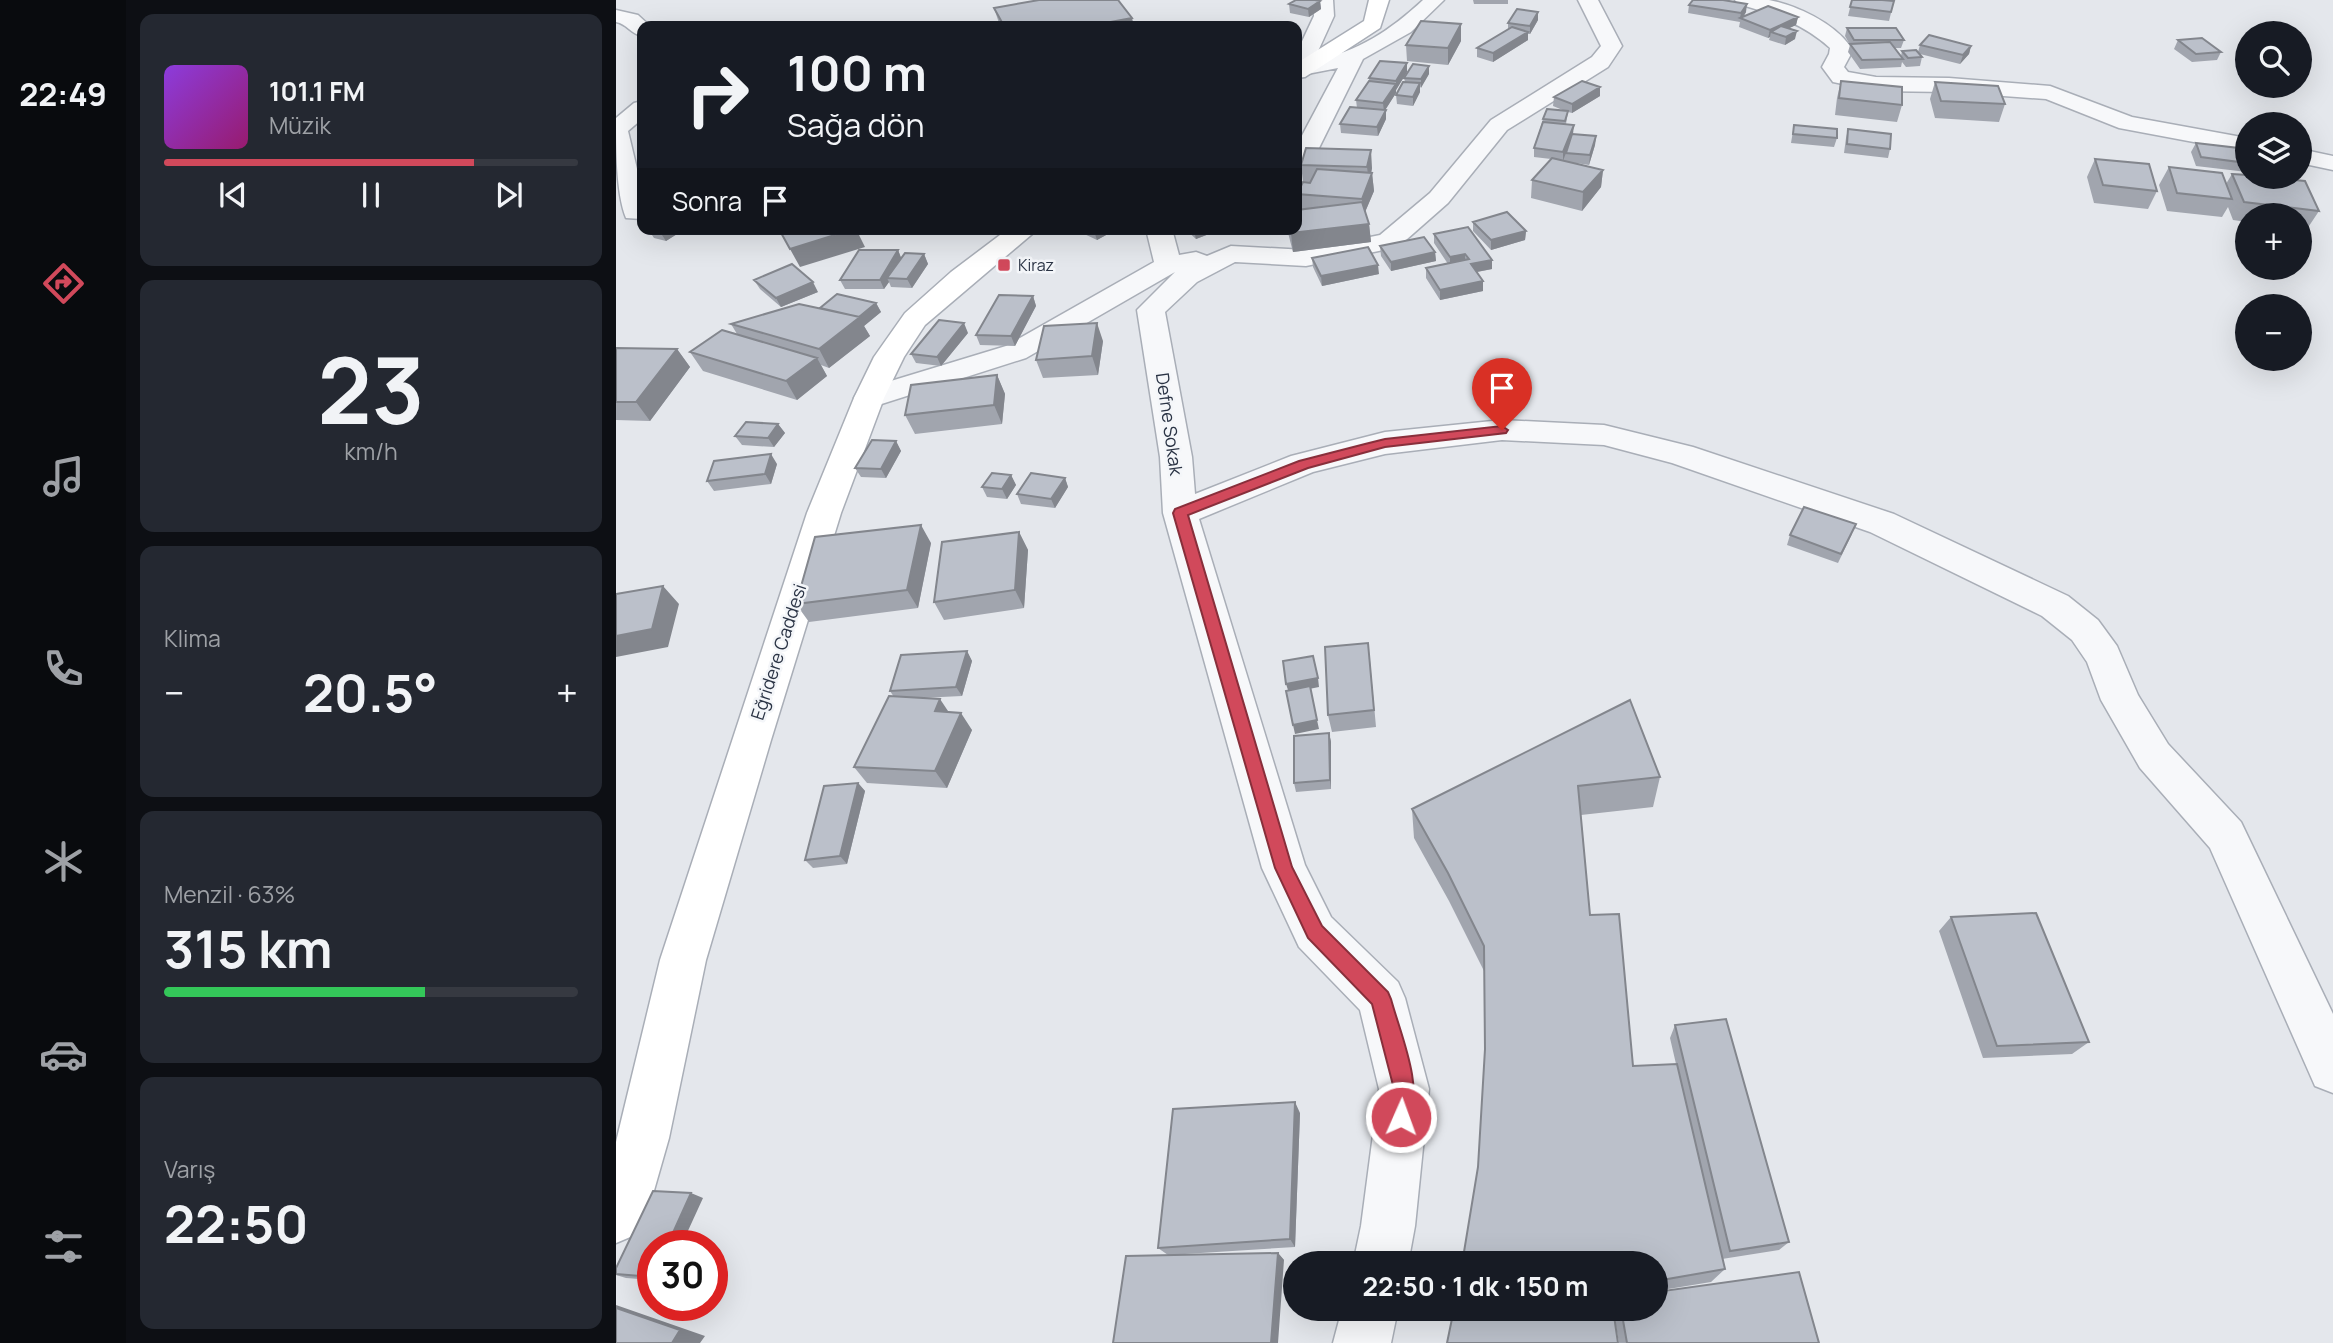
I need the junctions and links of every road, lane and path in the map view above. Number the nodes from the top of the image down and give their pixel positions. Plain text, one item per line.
1 (1323, 0) edge
2 (1379, 0) edge
3 (1434, 0) edge
4 (1588, 0) edge
5 (1745, 0) edge
6 (616, 16) edge
7 (637, 25) edge
8 (1354, 57) junction
9 (1302, 60) edge
10 (1302, 67) edge
11 (1302, 69) edge
12 (637, 112) edge
13 (616, 129) edge
14 (2235, 143) edge
15 (1302, 154) edge
16 (2312, 159) edge
17 (2333, 163) edge
18 (631, 216) edge
19 (1017, 235) edge
20 (1160, 235) edge
21 (1240, 242) edge
22 (1168, 265) junction
23 (869, 398) junction
24 (1180, 513) junction
25 (2333, 1068) edge
26 (616, 1216) edge
27 (1383, 1251) edge
28 (1367, 1321) edge
29 (1362, 1343) edge

1 - 9 street
2 - 10 street
3 - 8 street
4 - 21 street, Defne Sokak
5 - 14 street
6 - 7 street
8 - 11 street
8 - 15 street
12 - 13 street
13 - 18 street
16 - 17 street
19 - 23 street, Eğridere Caddesi
20 - 22 street
21 - 22 street
21 - 24 street, Defne Sokak
22 - 23 street
23 - 26 street, Eğridere Caddesi
24 - 25 street
24 - 27 street, Defne Sokak
28 - 29 street

